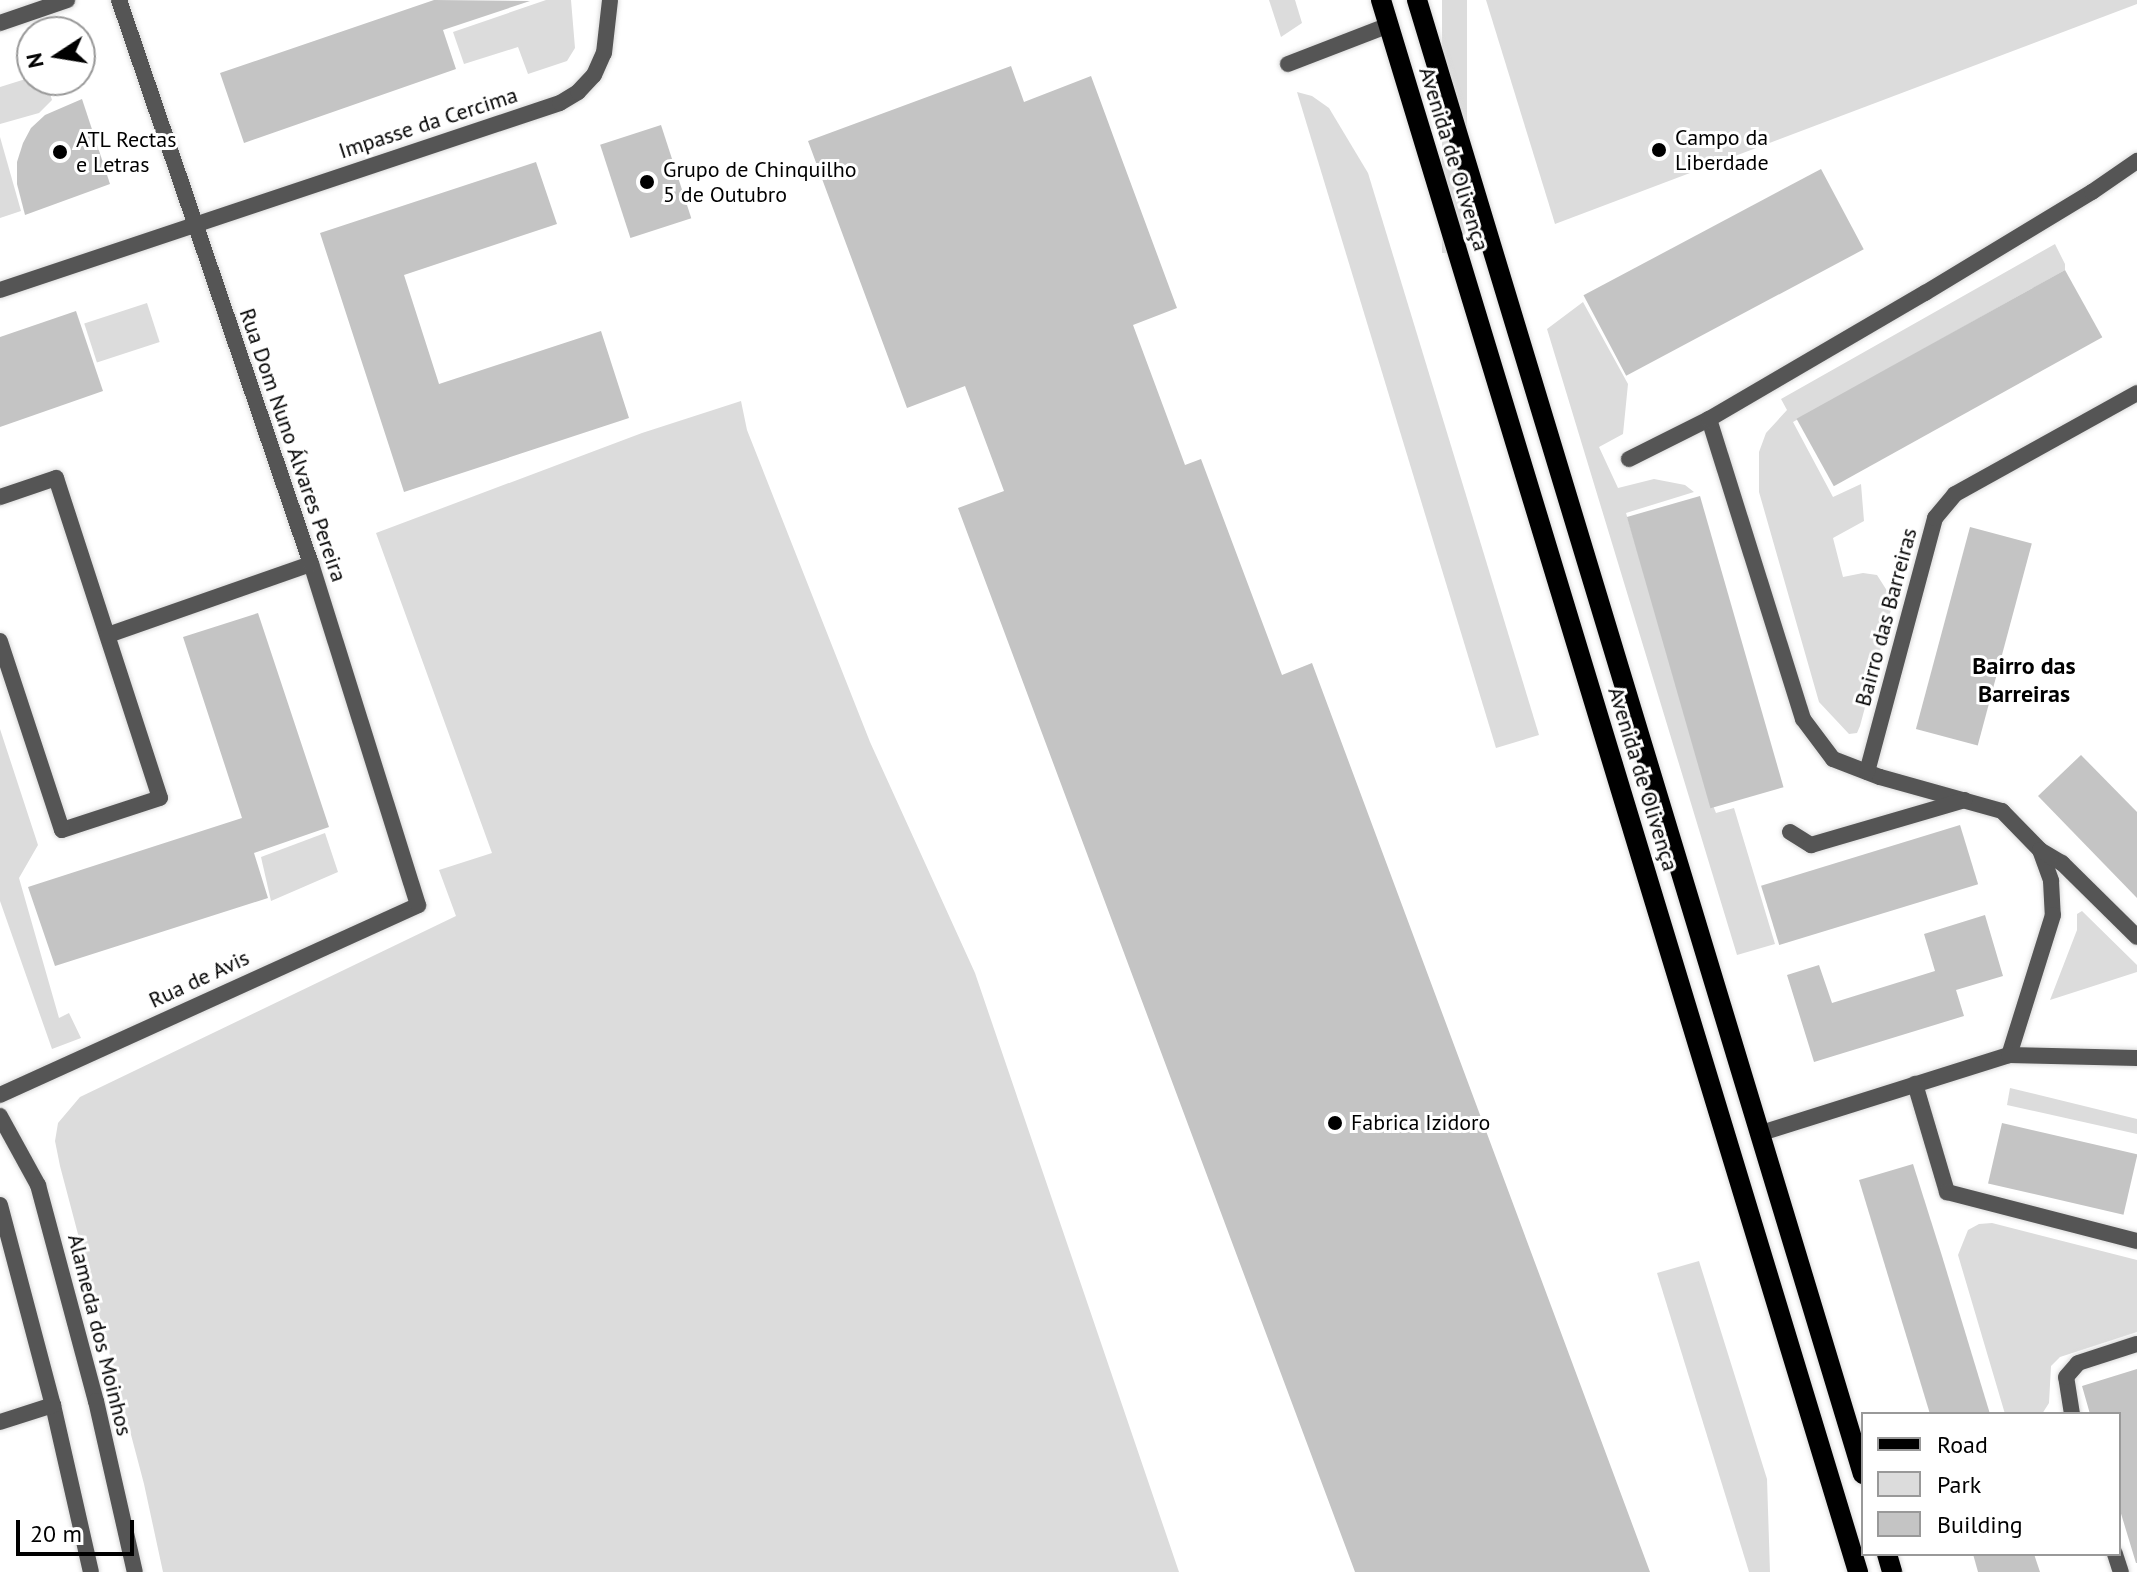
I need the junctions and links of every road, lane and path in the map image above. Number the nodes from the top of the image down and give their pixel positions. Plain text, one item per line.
1 (67, 0) edge
2 (119, 0) edge
3 (610, 0) edge
4 (1381, 0) edge
5 (1417, 0) edge
6 (0, 23) edge
7 (1389, 25) junction
8 (1288, 64) dead end
9 (2137, 161) edge
10 (194, 223) junction
11 (0, 290) edge
12 (2137, 393) edge
13 (1709, 419) junction
14 (1629, 459) dead end
15 (0, 497) edge
16 (311, 564) junction
17 (108, 635) junction
18 (0, 641) edge
19 (1867, 772) junction
20 (1967, 800) junction
21 (1790, 832) dead end
22 (2040, 850) junction
23 (418, 905) joint
24 (2137, 937) edge
25 (2009, 1055) junction
26 (2137, 1058) edge
27 (1915, 1084) junction
28 (0, 1095) edge
29 (0, 1116) edge
30 (1761, 1133) junction
31 (0, 1205) edge
32 (2137, 1241) edge
33 (2137, 1344) edge
34 (53, 1405) junction
35 (2072, 1412) edge
36 (0, 1422) edge
37 (1861, 1467) edge
38 (91, 1572) edge
39 (135, 1572) edge
40 (1858, 1572) edge

1 - 6 street
2 - 10 street, Rua Dom Nuno Álvares Pereira
3 - 10 street, Impasse da Cercima
4 - 7 main road, Avenida de Olivença
5 - 30 main road, Avenida de Olivença
7 - 8 street
7 - 40 main road, Avenida de Olivença
9 - 13 street
10 - 11 street, Impasse da Cercima
10 - 16 street, Rua Dom Nuno Álvares Pereira
12 - 19 street, Bairro das Barreiras
13 - 14 street
13 - 19 street
15 - 17 street
16 - 17 street
16 - 23 street, Rua Dom Nuno Álvares Pereira
17 - 18 street
19 - 20 street
20 - 21 street
20 - 22 street
22 - 24 street
22 - 25 street
23 - 28 street, Rua de Avis
25 - 26 street
25 - 27 street
27 - 30 street
27 - 32 street
29 - 39 street, Alameda dos Moinhos
30 - 37 main road, Avenida de Olivença
31 - 34 street
33 - 35 street
34 - 36 street
34 - 38 street

